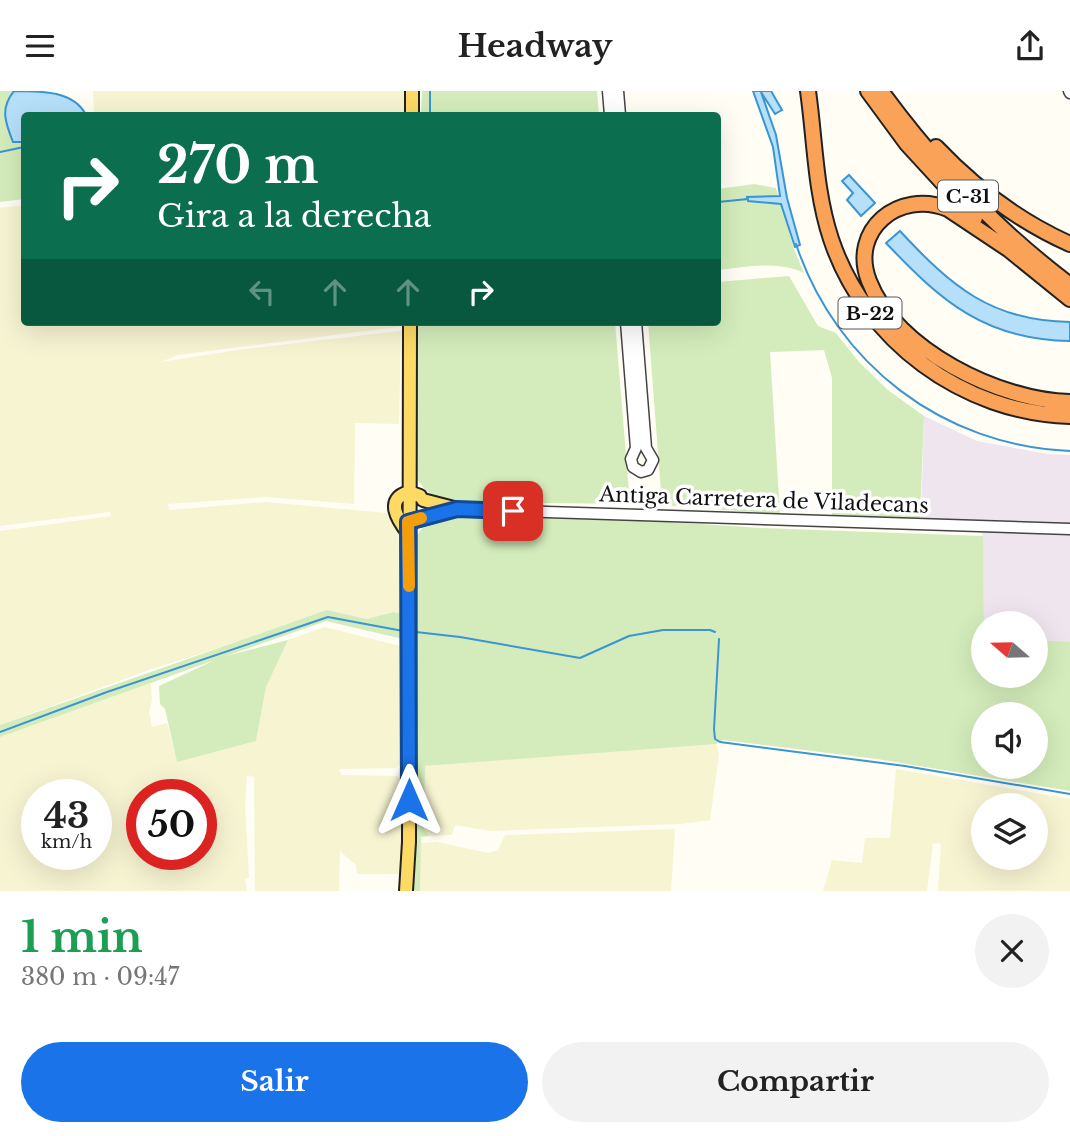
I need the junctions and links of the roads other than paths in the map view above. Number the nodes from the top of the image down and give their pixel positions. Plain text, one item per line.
1 (412, 91) edge
2 (608, 91) edge
3 (618, 91) edge
4 (808, 91) edge
5 (868, 91) edge
6 (881, 91) edge
7 (890, 91) edge
8 (412, 112) edge
9 (610, 112) edge
10 (620, 112) edge
11 (1070, 244) edge
12 (1008, 249) junction
13 (1070, 285) edge
14 (1070, 299) edge
15 (410, 326) edge
16 (626, 326) edge
17 (636, 326) edge
18 (1070, 402) edge
19 (1070, 416) edge
20 (417, 496) junction
21 (457, 509) junction
22 (409, 523) junction
23 (1070, 529) edge
24 (406, 891) edge

1 - 8 main road
2 - 9 street
3 - 10 street
4 - 19 highway, B-22
5 - 12 highway, C-31
6 - 13 highway, C-31
7 - 11 highway
12 - 14 highway, C-31
12 - 18 highway
15 - 20 main road
16 - 17 street
20 - 21 main road
20 - 22 main road
21 - 22 main road
21 - 23 street, Antiga Carretera de Viladecans
22 - 24 main road

